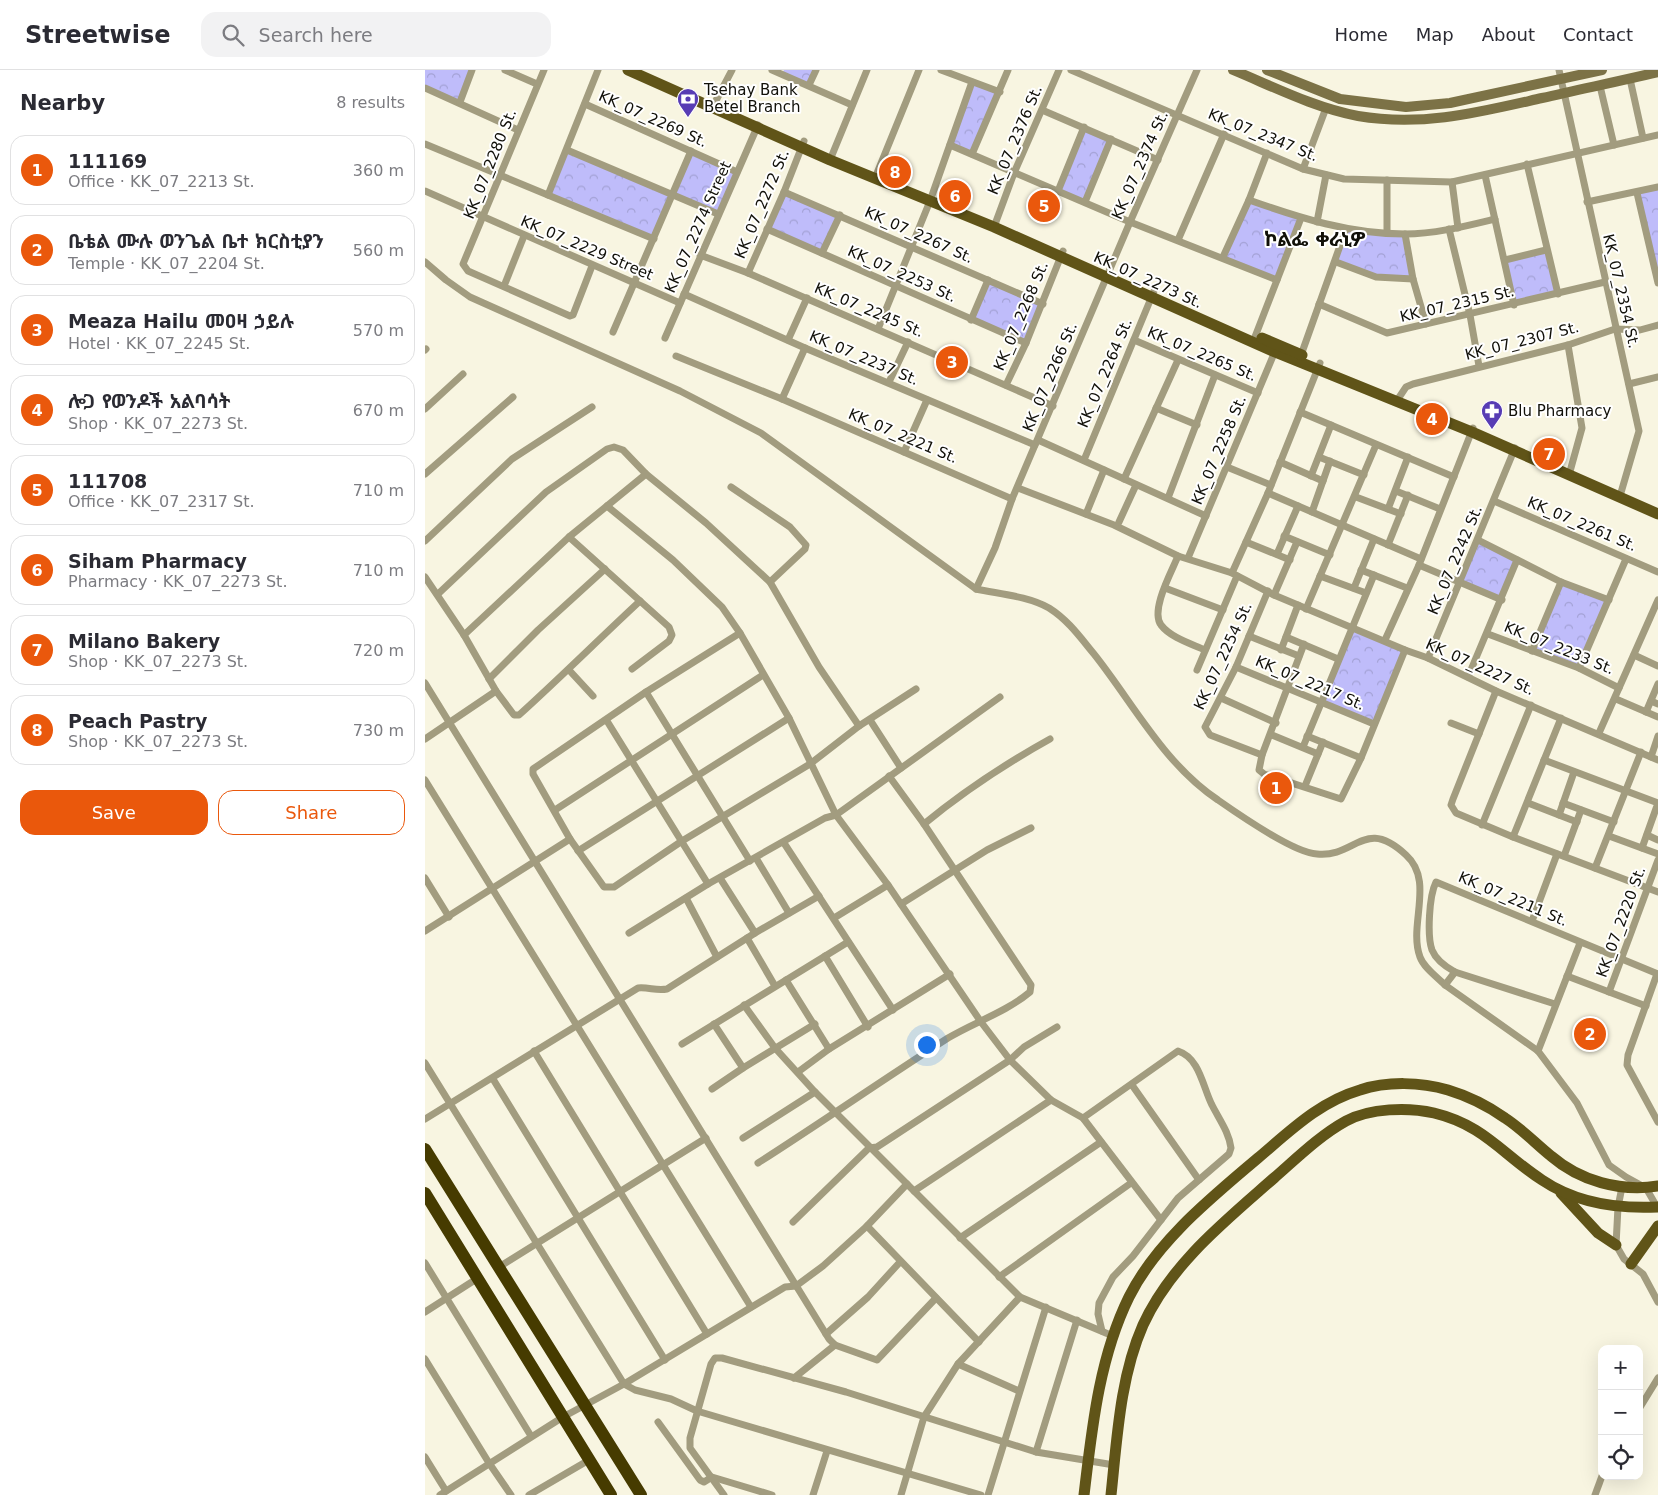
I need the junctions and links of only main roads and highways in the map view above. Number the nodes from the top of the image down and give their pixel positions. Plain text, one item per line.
1 (629, 70) edge
2 (640, 70) edge
3 (714, 105) junction
4 (1620, 494) junction
5 (1658, 508) edge
6 (1658, 514) edge
7 (425, 1149) edge
8 (1658, 1186) edge
9 (1558, 1190) junction
10 (425, 1193) edge
11 (1657, 1207) edge
12 (1658, 1226) edge
13 (1615, 1245) road end
14 (1631, 1264) road end
15 (611, 1495) edge
16 (641, 1495) edge
17 (1084, 1495) edge
18 (1111, 1495) edge

1 - 3 main road, KK_07_2273 St.
2 - 3 main road, KK_07_2273 St.
3 - 4 main road, KK_07_2273 St.
4 - 5 main road, KK_07_2273 St.
4 - 6 main road, KK_07_2273 St.
7 - 16 highway
8 - 17 main road
9 - 11 main road
9 - 13 main road
9 - 18 main road
10 - 15 highway
12 - 14 main road

